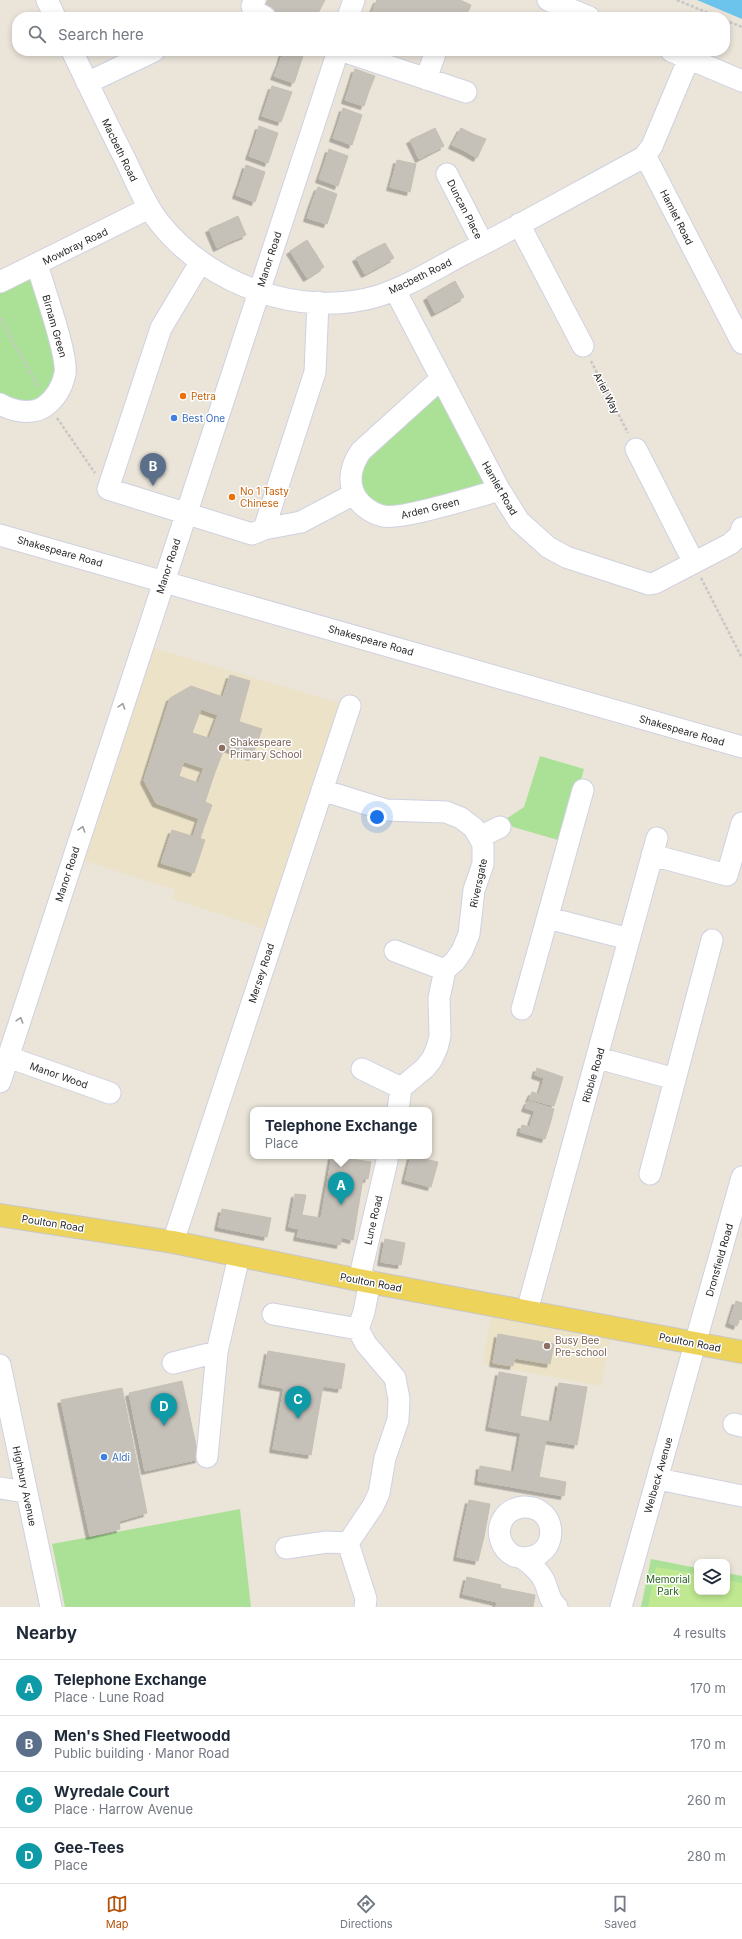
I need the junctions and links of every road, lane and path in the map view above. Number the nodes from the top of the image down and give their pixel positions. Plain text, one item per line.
1 (47, 0) edge
2 (255, 0) edge
3 (354, 0) edge
4 (548, 0) edge
5 (677, 0) edge
6 (53, 12) edge
7 (256, 12) edge
8 (350, 12) edge
9 (577, 12) edge
10 (706, 12) edge
11 (730, 22) edge
12 (742, 27) edge
13 (74, 56) edge
14 (144, 56) edge
15 (336, 56) edge
16 (358, 56) edge
17 (434, 56) edge
18 (680, 56) edge
19 (682, 56) edge
20 (426, 79) junction
21 (742, 80) edge
22 (87, 83) junction
23 (466, 92) dead end
24 (644, 157) junction
25 (447, 174) dead end
26 (149, 208) junction
27 (519, 224) junction
28 (483, 244) junction
29 (200, 263) junction
30 (36, 265) junction
31 (0, 282) edge
32 (258, 290) junction
33 (395, 290) junction
34 (318, 302) junction
35 (0, 318) edge
36 (742, 343) edge
37 (583, 346) joint
38 (442, 381) junction
39 (48, 403) junction
40 (0, 404) edge
41 (636, 449) joint
42 (108, 489) junction
43 (499, 489) junction
44 (354, 494) junction
45 (186, 513) junction
46 (742, 528) edge
47 (264, 529) junction
48 (0, 535) edge
49 (694, 563) junction
50 (163, 580) junction
51 (742, 658) edge
52 (350, 706) dead end
53 (742, 748) edge
54 (322, 790) junction
55 (583, 790) dead end
56 (742, 823) edge
57 (500, 826) dead end
58 (480, 837) junction
59 (548, 918) junction
60 (629, 940) junction
61 (712, 940) dead end
62 (395, 951) dead end
63 (445, 970) junction
64 (522, 1009) dead end
65 (8, 1057) junction
66 (598, 1058) junction
67 (362, 1069) dead end
68 (675, 1079) junction
69 (0, 1082) edge
70 (401, 1088) junction
71 (110, 1093) dead end
72 (398, 1107) edge
73 (387, 1161) dead end
74 (650, 1174) dead end
75 (742, 1177) edge
76 (0, 1215) edge
77 (173, 1242) junction
78 (239, 1256) junction
79 (364, 1280) junction
80 (527, 1310) junction
81 (273, 1314) dead end
82 (358, 1329) junction
83 (695, 1343) junction
84 (217, 1352) junction
85 (742, 1352) edge
86 (173, 1363) dead end
87 (1, 1376) edge
88 (206, 1457) dead end
89 (658, 1479) junction
90 (0, 1488) edge
91 (26, 1492) junction
92 (742, 1496) edge
93 (348, 1543) junction
94 (286, 1548) dead end
95 (523, 1558) dead end
96 (50, 1607) edge
97 (366, 1607) edge
98 (557, 1607) edge
99 (621, 1607) edge

1 - 6 street
2 - 7 street
3 - 8 street
4 - 9 street
5 - 10 path
11 - 12 path
13 - 22 street, Macbeth Road
14 - 22 street
15 - 32 street, Manor Road
16 - 20 street
17 - 20 street
18 - 24 street
19 - 21 street
20 - 23 street
22 - 26 street, Macbeth Road
24 - 27 street, Macbeth Road
24 - 36 street, Hamlet Road
25 - 28 street, Duncan Place
26 - 29 street, Macbeth Road
26 - 30 street, Mowbray Road
27 - 28 street, Macbeth Road
27 - 37 street
28 - 33 street, Macbeth Road
29 - 32 street, Macbeth Road
29 - 42 street
30 - 31 street, Mowbray Road
30 - 39 street, Birnam Green
32 - 34 street, Macbeth Road
32 - 45 street, Manor Road
33 - 34 street, Macbeth Road
33 - 38 street, Hamlet Road
34 - 47 street
35 - 39 path
37 - 41 path, Ariel Way
38 - 43 street, Hamlet Road
38 - 44 street
39 - 40 street, Birnam Green
39 - 42 path
41 - 49 street
42 - 45 street
43 - 44 street, Arden Green
43 - 49 street, Hamlet Road
44 - 47 street
45 - 47 street
45 - 50 street, Manor Road
46 - 49 street, Hamlet Road
48 - 50 street, Shakespeare Road
49 - 51 path
50 - 53 street, Shakespeare Road
65 -> 50 street, Manor Road
52 - 54 street, Mersey Road
54 - 58 street
54 - 77 street, Mersey Road
55 - 59 street
56 - 60 street, Ribble Road
57 - 58 street
58 - 63 street, Riversgate
59 - 60 street
59 - 64 street
60 - 66 street, Ribble Road
61 - 68 street
62 - 63 street
63 - 70 street
65 - 69 street, Manor Road
65 - 71 street, Manor Wood
66 - 68 street
66 - 80 street, Ribble Road
67 - 70 street
68 - 74 street
70 - 72 street
73 - 79 street, Lune Road
75 - 83 street, Dronsfield Road
76 - 77 main road, Poulton Road
77 - 78 main road, Poulton Road
78 - 79 main road, Poulton Road
78 - 84 street
79 - 80 main road, Poulton Road
79 - 82 street, Lune Road
80 - 83 main road, Poulton Road
81 - 82 street
82 - 93 street
83 - 85 main road, Poulton Road
83 - 89 street, Welbeck Avenue
84 - 86 street
84 - 88 street
87 - 91 street, Highbury Avenue
89 - 92 street
89 - 99 street, Welbeck Avenue
90 - 91 street
91 - 96 street, Highbury Avenue
93 - 94 street
93 - 97 street
95 - 98 street

